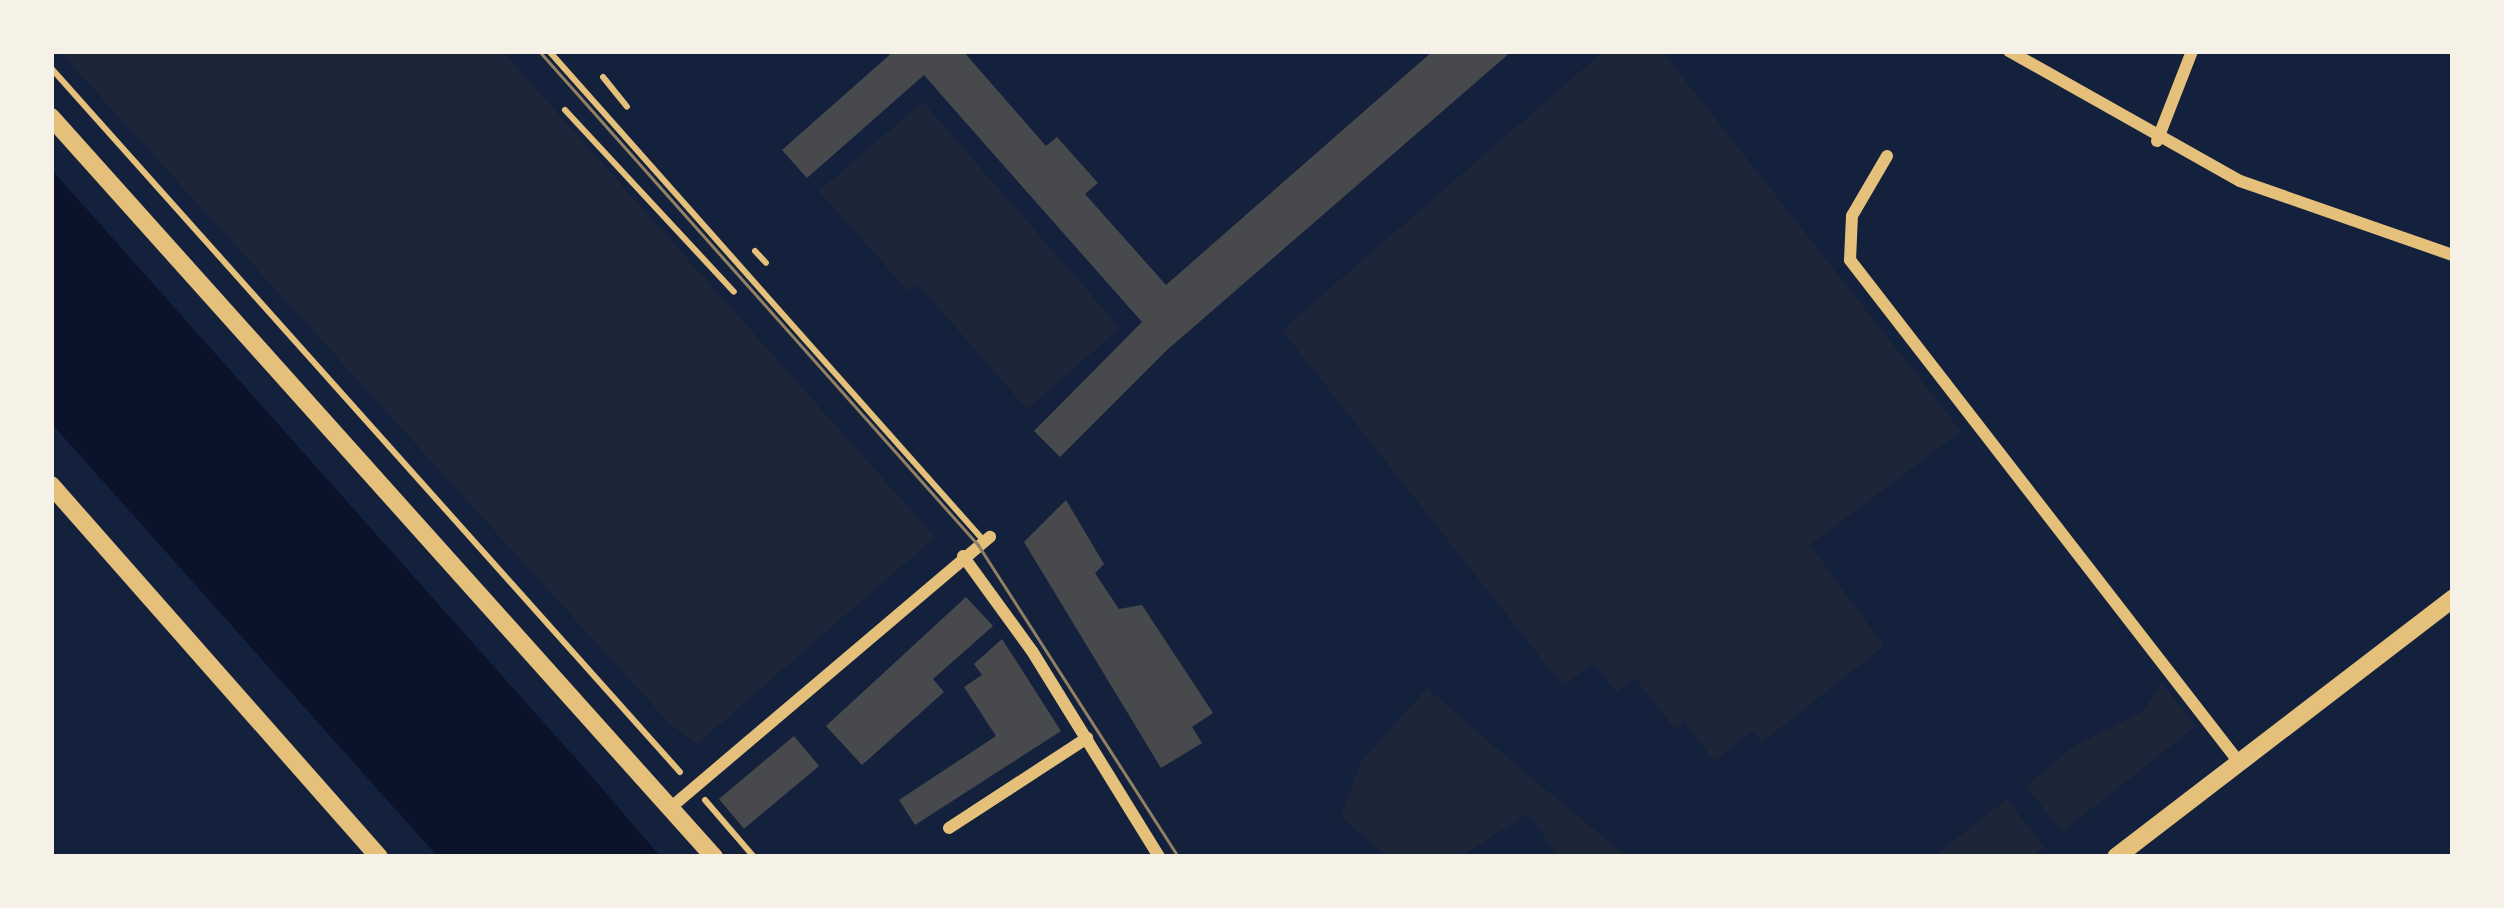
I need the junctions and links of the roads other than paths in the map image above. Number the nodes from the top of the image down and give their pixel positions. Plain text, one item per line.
1 (549, 51) edge
2 (2009, 51) edge
3 (2038, 51) edge
4 (2192, 51) edge
5 (2030, 64) junction
6 (51, 117) edge
7 (2157, 141) junction
8 (1887, 156) dead end
9 (2453, 255) edge
10 (51, 485) edge
11 (987, 539) joint
12 (963, 556) junction
13 (2453, 598) edge
14 (1087, 738) junction
15 (2238, 761) junction
16 (669, 809) junction
17 (949, 828) dead end
18 (379, 857) edge
19 (714, 857) edge
20 (1159, 857) edge
21 (2116, 857) edge

1 - 11 lane
2 - 5 street
3 - 5 street
4 - 7 street
5 - 7 street
6 - 16 main road
7 - 9 street
8 - 15 street
10 - 18 main road
11 - 12 street
12 - 14 street
12 - 16 street
13 - 15 main road
14 - 17 street
14 - 20 street
15 - 21 main road
16 - 19 main road

